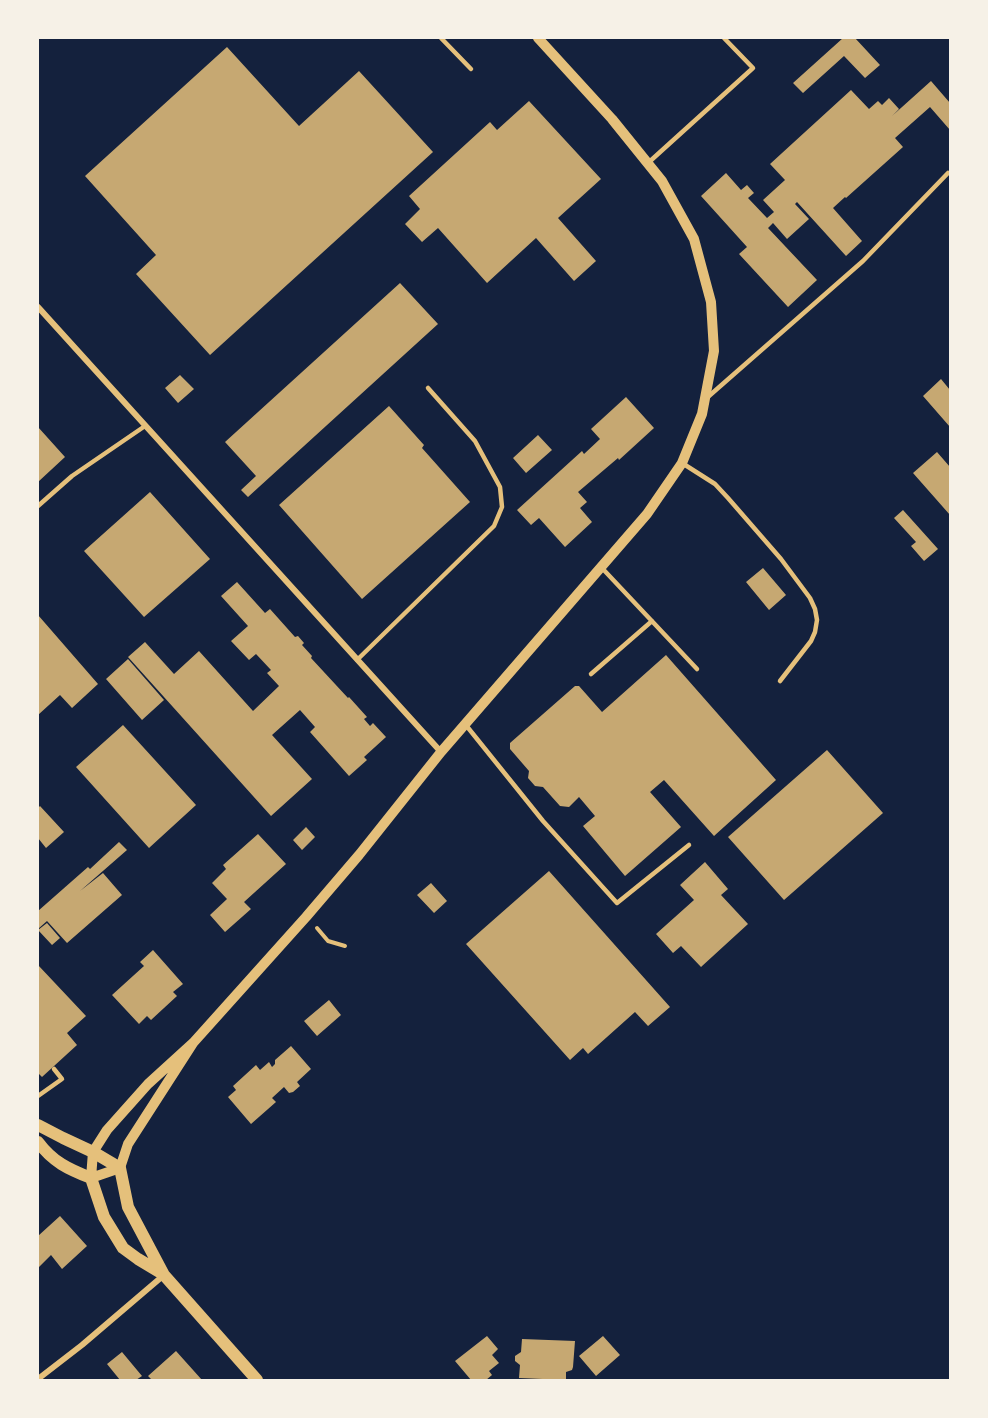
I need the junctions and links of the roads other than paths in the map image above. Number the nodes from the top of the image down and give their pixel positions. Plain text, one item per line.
1 (441, 38) edge
2 (538, 38) edge
3 (724, 38) edge
4 (471, 69) dead end
5 (648, 163) junction
6 (948, 172) dead end
7 (38, 307) edge
8 (428, 388) dead end
9 (705, 399) junction
10 (145, 426) junction
11 (682, 463) junction
12 (38, 506) edge
13 (601, 567) junction
14 (652, 621) junction
15 (357, 660) junction
16 (697, 669) dead end
17 (591, 674) dead end
18 (780, 681) dead end
19 (465, 724) junction
20 (441, 752) junction
21 (688, 845) dead end
22 (193, 1043) junction
23 (54, 1070) dead end
24 (38, 1096) edge
25 (38, 1125) edge
26 (38, 1142) edge
27 (93, 1152) junction
28 (120, 1168) junction
29 (91, 1178) junction
30 (164, 1275) junction
31 (38, 1379) edge
32 (257, 1380) edge

1 - 4 lane
2 - 5 street
3 - 5 lane
5 - 9 street
6 - 9 lane
7 - 10 street
8 - 15 lane
9 - 11 street
10 - 12 lane
10 - 15 street
11 - 13 street
11 - 18 lane
13 - 14 lane
13 - 19 street
14 - 16 lane
14 - 17 lane
15 - 20 street
19 - 20 street
19 - 21 lane
20 - 22 street
22 - 27 street
22 - 28 street
23 - 24 lane
25 - 27 main road
26 - 29 main road
27 - 28 main road
27 - 29 street
28 - 29 street
28 - 30 main road
29 - 30 main road
30 - 31 street
30 - 32 main road

